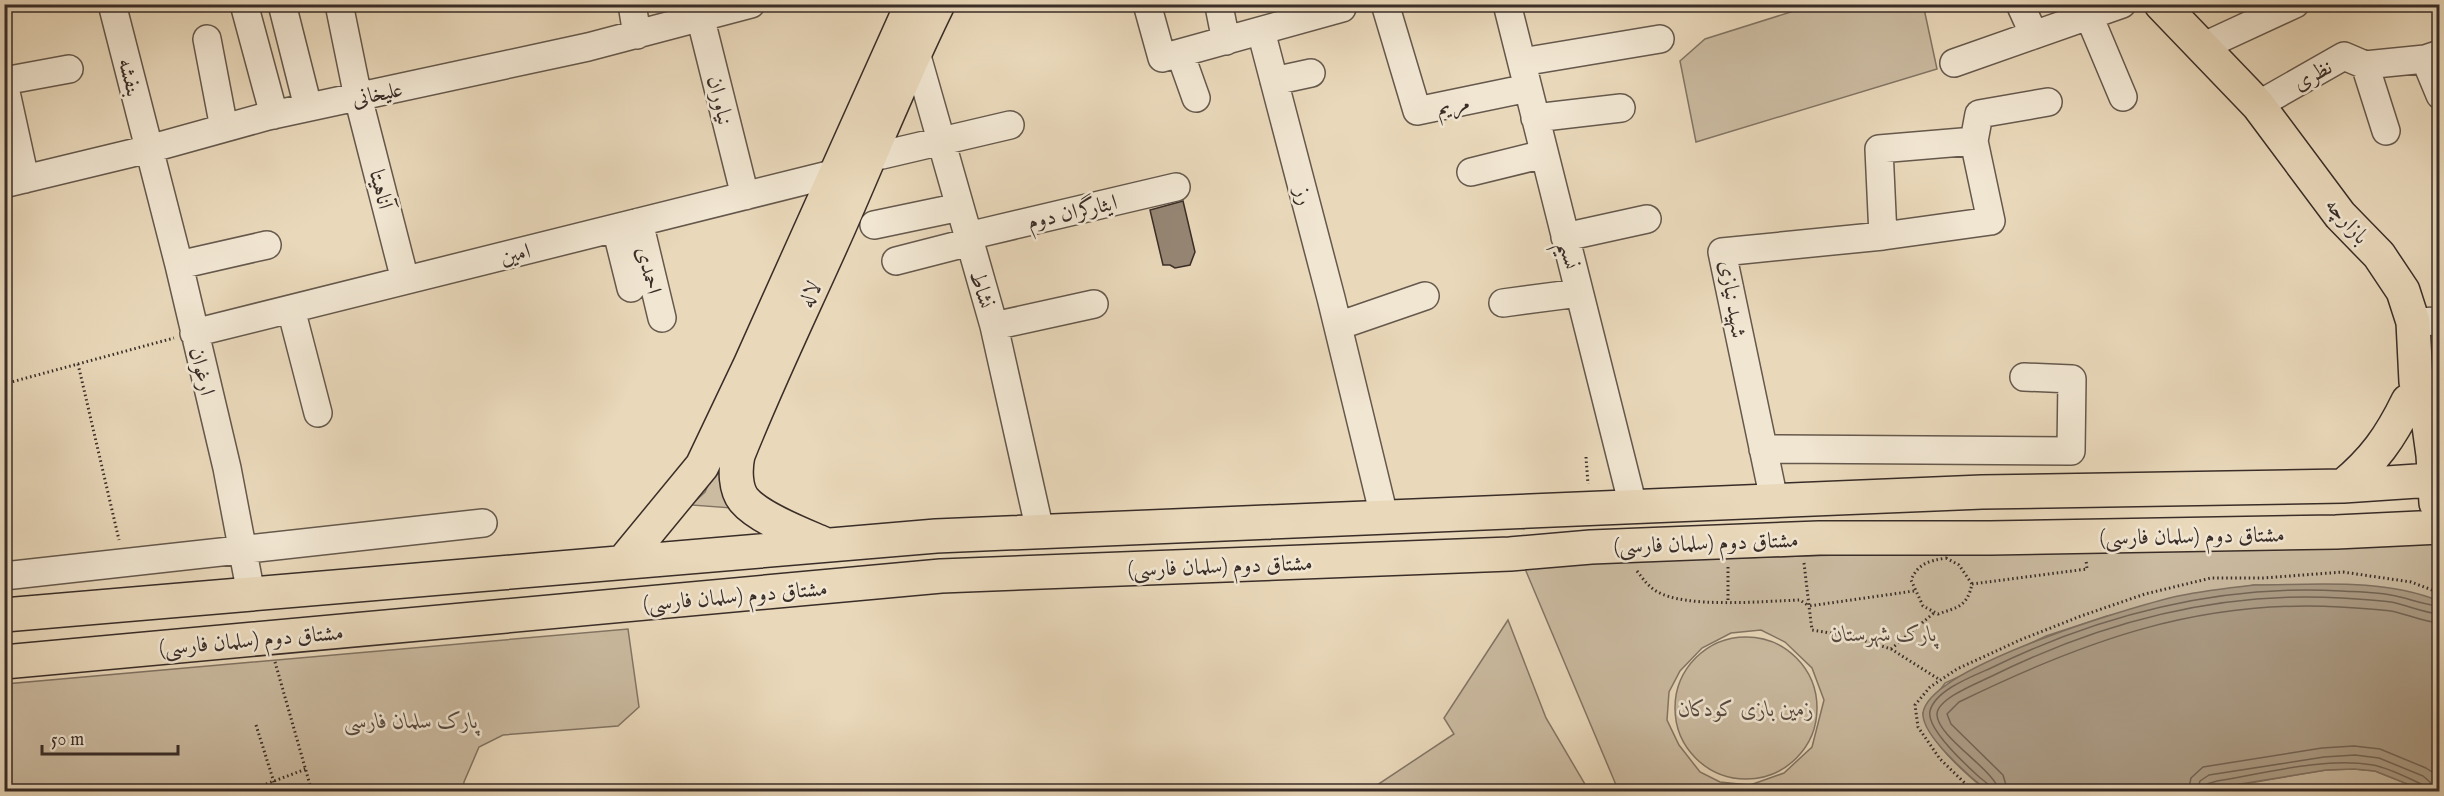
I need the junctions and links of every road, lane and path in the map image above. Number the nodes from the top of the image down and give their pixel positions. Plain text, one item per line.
1 (112, 4) edge
2 (244, 4) edge
3 (282, 4) edge
4 (339, 4) edge
5 (632, 4) edge
6 (751, 4) edge
7 (912, 4) edge
8 (938, 4) edge
9 (1147, 4) edge
10 (1385, 4) edge
11 (1508, 4) edge
12 (2020, 4) edge
13 (2122, 4) edge
14 (2161, 4) edge
15 (2295, 4) edge
16 (1342, 8) dead end
17 (699, 11) edge
18 (1220, 11) dead end
19 (2089, 16) junction
20 (1261, 31) junction
21 (637, 35) junction
22 (2034, 35) junction
23 (207, 39) dead end
24 (1659, 39) dead end
25 (1226, 41) junction
26 (2202, 47) junction
27 (915, 49) junction
28 (1180, 53) junction
29 (2432, 57) edge
30 (1521, 62) junction
31 (1954, 63) dead end
32 (2365, 65) junction
33 (69, 69) dead end
34 (1311, 73) dead end
35 (1274, 81) junction
36 (4, 82) edge
37 (1528, 88) junction
38 (2439, 95) edge
39 (358, 97) junction
40 (1196, 98) dead end
41 (2123, 98) dead end
42 (2048, 102) dead end
43 (2258, 105) junction
44 (308, 107) junction
45 (1621, 108) dead end
46 (274, 115) junction
47 (1535, 118) junction
48 (1010, 125) dead end
49 (224, 128) junction
50 (2386, 131) dead end
51 (942, 140) junction
52 (1974, 141) junction
53 (149, 149) junction
54 (882, 154) dead end
55 (1544, 154) junction
56 (1470, 172) dead end
57 (836, 173) junction
58 (15, 182) edge
59 (1176, 187) dead end
60 (745, 196) junction
61 (960, 207) junction
62 (1647, 219) dead end
63 (628, 225) junction
64 (874, 225) dead end
65 (1883, 236) junction
66 (1565, 237) junction
67 (969, 239) junction
68 (267, 245) dead end
69 (896, 261) dead end
70 (179, 265) junction
71 (405, 280) junction
72 (631, 288) dead end
73 (1580, 293) junction
74 (1425, 296) dead end
75 (1503, 303) dead end
76 (1094, 304) dead end
77 (291, 309) junction
78 (662, 318) dead end
79 (2426, 321) edge
80 (994, 326) junction
81 (1338, 326) junction
82 (194, 333) junction
83 (78, 364) junction
84 (761, 368) junction
85 (2024, 377) dead end
86 (4, 384) edge
87 (2416, 396) junction
88 (318, 413) dead end
89 (2439, 436) edge
90 (1763, 448) junction
91 (2431, 481) edge
92 (2343, 486) junction
93 (1774, 500) junction
94 (1633, 506) junction
95 (1384, 516) junction
96 (483, 523) dead end
97 (2432, 527) edge
98 (1040, 531) junction
99 (827, 545) junction
100 (243, 550) junction
101 (1804, 559) dead end
102 (1728, 560) dead end
103 (623, 562) junction
104 (124, 563) junction
105 (1635, 567) dead end
106 (4, 576) edge
107 (1914, 591) junction
108 (2439, 593) edge
109 (251, 594) junction
110 (1728, 601) junction
111 (1809, 606) junction
112 (1935, 612) junction
113 (4, 615) edge
114 (268, 637) junction
115 (1891, 649) junction
116 (4, 662) edge
117 (1940, 680) junction
118 (256, 725) dead end
119 (306, 769) junction
120 (275, 780) junction
121 (245, 792) edge
122 (277, 792) edge
123 (312, 792) edge
124 (1974, 792) edge

1 - 53 street, بنفشه
2 - 46 street
3 - 44 street
4 - 39 street, آناهیتا
5 - 21 street
6 - 17 street, علیخانی
7 - 57 main road, لاله
8 - 27 main road, لاله
9 - 28 street
10 - 37 street, مریم
11 - 30 street, نسیم
12 - 22 street
13 - 19 street
14 - 26 main road, بازارچه
15 - 26 street
16 - 20 street
17 - 21 street, علیخانی
17 - 60 street, نیاوران
18 - 25 street
19 - 22 street
19 - 41 street
20 - 25 street
20 - 35 street, رز
21 - 39 street, علیخانی
22 - 31 street
23 - 49 street
24 - 30 street
25 - 28 street
26 - 43 main road, بازارچه
27 - 51 street, نشاط
27 - 84 main road, لاله
28 - 40 street
29 - 32 street, نظری
29 - 38 street
30 - 37 street, نسیم
32 - 43 street, نظری
32 - 50 street
33 - 36 street
34 - 35 street
35 - 81 street, رز
36 - 58 street
37 - 47 street, نسیم
39 - 44 street, علیخانی
39 - 71 street, آناهیتا
42 - 52 street
43 - 79 main road, بازارچه
44 - 46 street, علیخانی
45 - 47 street
46 - 49 street, علیخانی
47 - 55 street, نسیم
48 - 51 street
49 - 53 street, علیخانی
51 - 54 street
51 - 61 street, نشاط
52 - 65 street
52 - 65 street, شهید نیازی
53 - 58 street, علیخانی
53 - 70 street, ارغوان
55 - 56 street
55 - 66 street, نسیم
57 - 60 street, امین
57 - 84 main road, لاله
59 - 67 street, ایثارگران دوم
60 - 63 street, امین
61 - 64 street
61 - 67 street, نشاط
62 - 66 street
63 - 71 street, امین
63 - 72 street
63 - 78 street, احمدی
65 - 90 street, شهید نیازی
66 - 73 street, نسیم
67 - 69 street, ایثارگران دوم
67 - 80 street, نشاط
68 - 70 street
70 - 82 street, ارغوان
71 - 77 street, امین
73 - 75 street
73 - 94 street, نسیم
74 - 81 street
76 - 80 street
77 - 82 street, امین
77 - 88 street
79 - 87 main road, بازارچه
80 - 98 street, نشاط
81 - 95 street, رز
82 - 83 path
82 - 100 street, ارغوان
83 - 86 path
83 - 104 path
84 - 99 main road, لاله
84 - 103 main road, لاله
85 - 90 street
87 - 89 main road
87 - 91 main road, بازارچه
87 - 92 main road
90 - 93 street, شهید نیازی
91 - 92 main road, مشتاق دوم (سلمان فارسی)
91 - 97 main road, بازارچه
92 - 93 main road, مشتاق دوم (سلمان فارسی)
93 - 94 main road, مشتاق دوم (سلمان فارسی)
94 - 95 main road, مشتاق دوم (سلمان فارسی)
95 - 98 main road, مشتاق دوم (سلمان فارسی)
96 - 100 street
97 - 114 main road, مشتاق دوم (سلمان فارسی)
98 - 99 main road, مشتاق دوم (سلمان فارسی)
99 - 103 main road, مشتاق دوم (سلمان فارسی)
100 - 104 street
100 - 109 street, ارغوان
101 - 111 path
102 - 110 path
103 - 109 main road, مشتاق دوم (سلمان فارسی)
104 - 106 street
105 - 110 path
107 - 111 path
107 - 112 path
107 - 112 path
108 - 117 path
109 - 113 main road, مشتاق دوم (سلمان فارسی)
110 - 111 path
111 - 115 path
112 - 115 path
114 - 116 main road, مشتاق دوم (سلمان فارسی)
114 - 119 path
115 - 117 path
117 - 124 path
118 - 120 path
119 - 120 path
119 - 123 path
120 - 121 path
120 - 122 path

